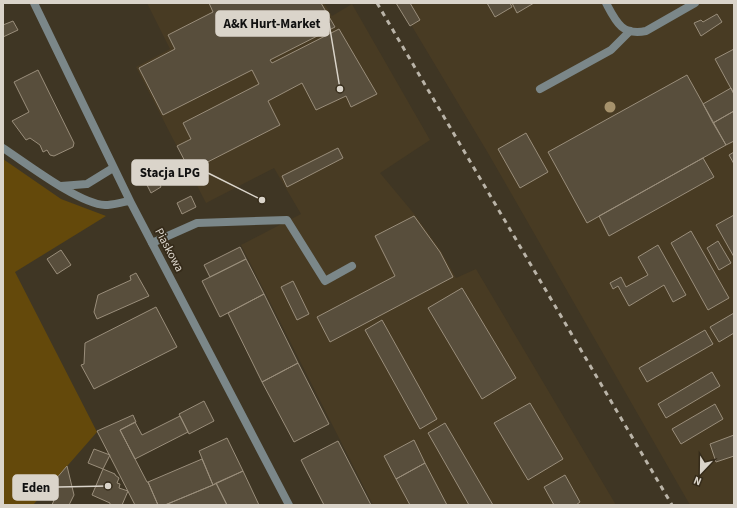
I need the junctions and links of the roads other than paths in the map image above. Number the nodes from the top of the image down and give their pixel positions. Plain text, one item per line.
1 (34, 3) edge
2 (606, 3) edge
3 (695, 3) edge
4 (630, 31) junction
5 (540, 89) dead end
6 (3, 148) edge
7 (113, 168) junction
8 (60, 186) junction
9 (130, 201) junction
10 (152, 243) junction
11 (352, 266) dead end
12 (290, 505) edge

1 - 7 street, Piaskowa
2 - 4 street
3 - 4 street
4 - 5 street
6 - 8 street
7 - 8 street
7 - 9 street, Piaskowa
8 - 9 street
9 - 10 street, Piaskowa
10 - 11 street
10 - 12 street, Piaskowa

